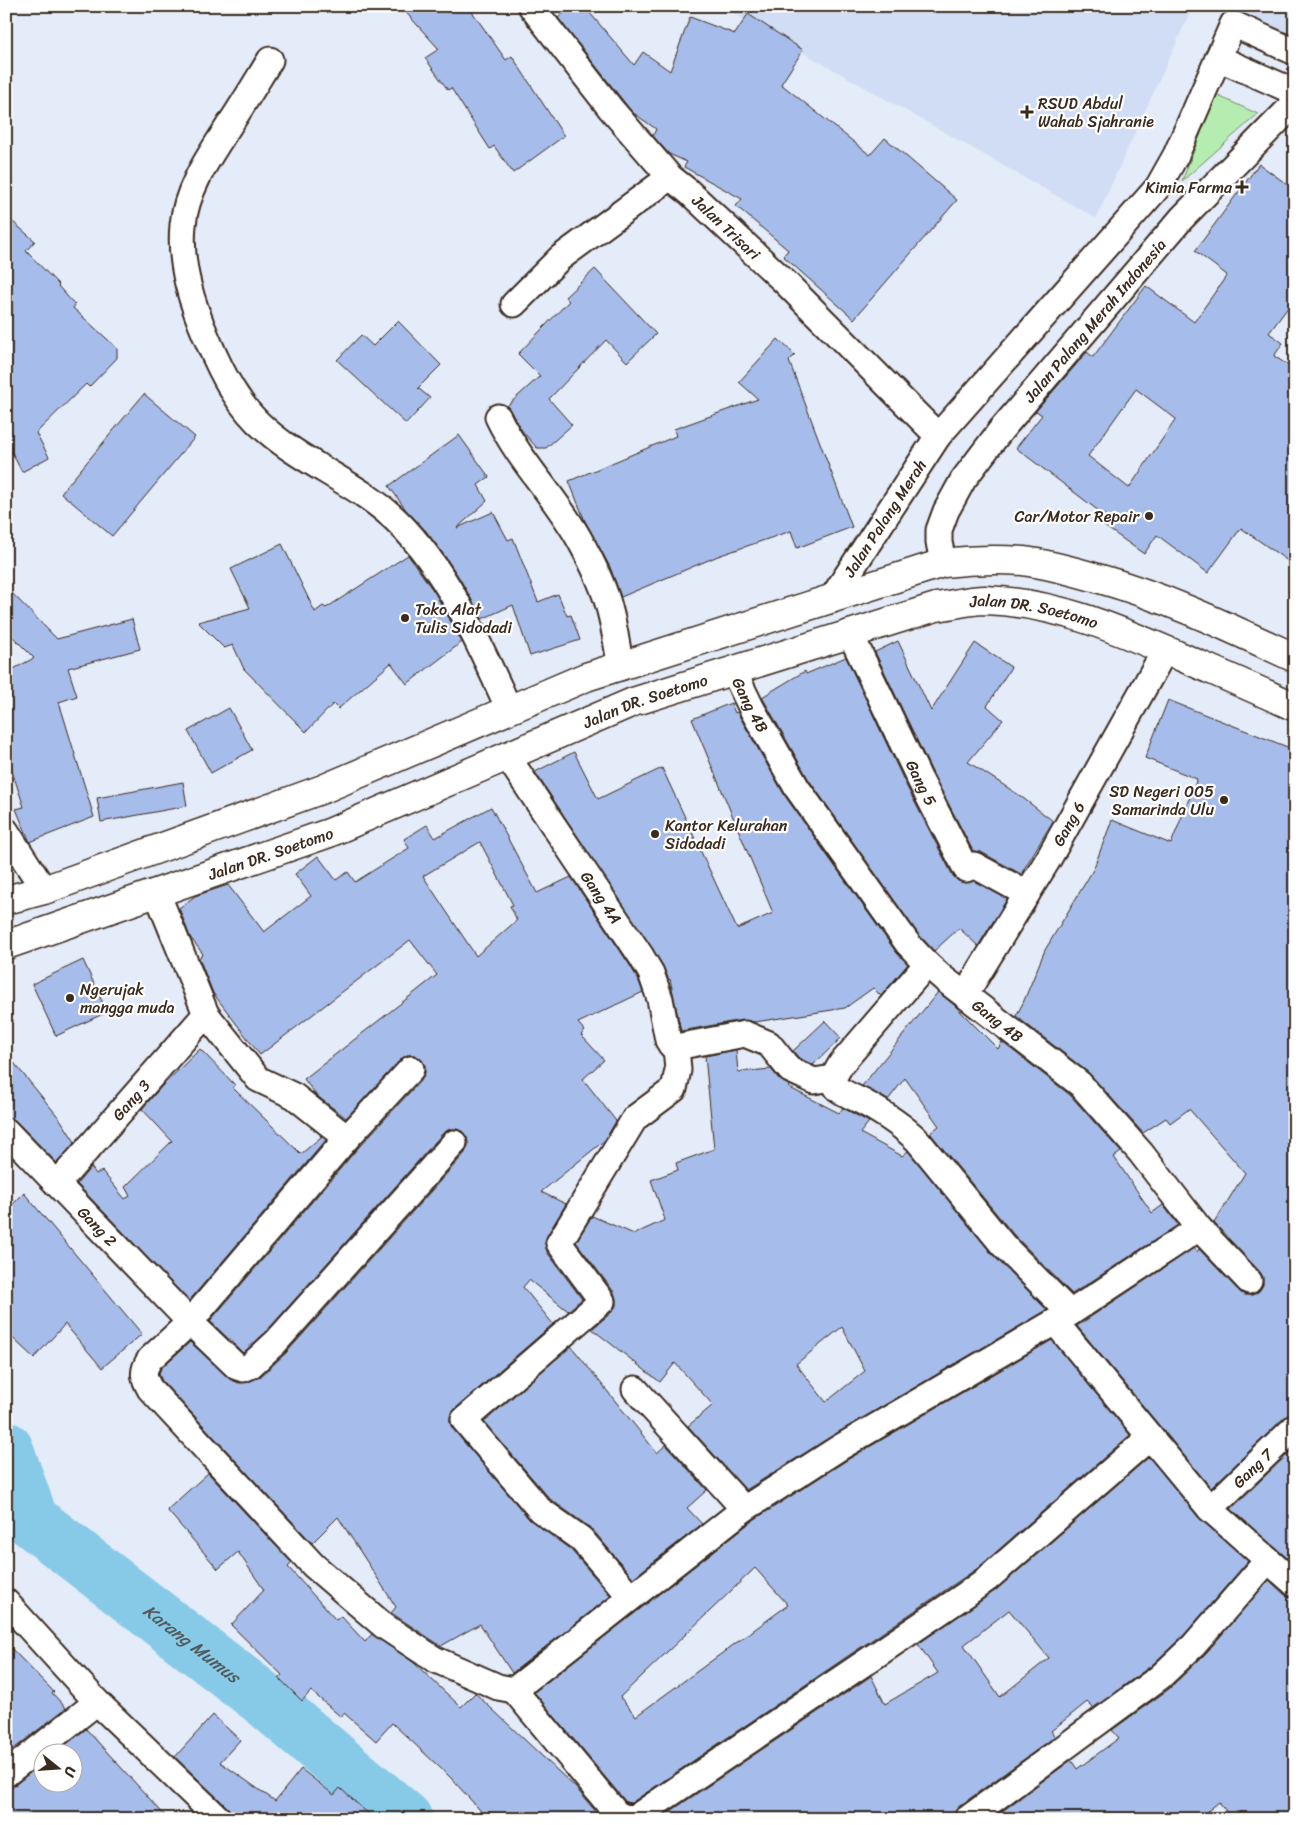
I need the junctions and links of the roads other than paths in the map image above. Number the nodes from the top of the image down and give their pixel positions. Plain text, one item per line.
1 (530, 6) edge
2 (1295, 52) edge
3 (1218, 58) junction
4 (270, 60) dead end
5 (1295, 92) edge
6 (1295, 102) edge
7 (670, 177) junction
8 (1080, 276) junction
9 (1110, 302) junction
10 (514, 304) dead end
11 (498, 417) dead end
12 (938, 436) junction
13 (943, 563) junction
14 (831, 600) junction
15 (850, 633) junction
16 (1165, 650) junction
17 (1295, 658) edge
18 (621, 667) junction
19 (733, 670) junction
20 (1295, 707) edge
21 (501, 713) junction
22 (507, 756) junction
23 (6, 831) edge
24 (44, 890) junction
25 (157, 893) junction
26 (1027, 894) junction
27 (6, 900) edge
28 (6, 946) edge
29 (927, 964) junction
30 (965, 995) junction
31 (206, 1014) junction
32 (676, 1046) junction
33 (411, 1069) dead end
34 (833, 1078) junction
35 (6, 1131) edge
36 (347, 1138) junction
37 (454, 1143) dead end
38 (57, 1184) junction
39 (1199, 1228) junction
40 (1249, 1281) dead end
41 (1063, 1318) junction
42 (190, 1322) junction
43 (635, 1388) dead end
44 (1295, 1427) edge
45 (1150, 1438) junction
46 (744, 1509) junction
47 (1210, 1509) junction
48 (1268, 1560) junction
49 (1295, 1584) edge
50 (631, 1597) junction
51 (6, 1602) edge
52 (514, 1690) junction
53 (97, 1702) junction
54 (6, 1774) edge
55 (219, 1819) edge
56 (967, 1819) edge

1 - 7 street, Jalan Trisari
2 - 3 street
3 - 5 street
3 - 8 street
4 - 21 street
6 - 9 street, Jalan Palang Merah Indonesia
7 - 10 street
7 - 12 street, Jalan Trisari
8 - 9 street
8 - 12 street
9 - 13 street, Jalan Palang Merah Indonesia
11 - 18 street
12 - 14 street, Jalan Palang Merah
13 - 14 street
13 - 17 street
14 - 18 street
15 - 16 street, Jalan DR. Soetomo
15 - 19 street, Jalan DR. Soetomo
15 - 26 street, Gang 5
16 - 20 street, Jalan DR. Soetomo
16 - 26 street, Gang 6
18 - 21 street
19 - 22 street, Jalan DR. Soetomo
19 - 29 street, Gang 4B
21 - 22 street
21 - 24 street
22 - 25 street, Jalan DR. Soetomo
22 - 32 street, Gang 4A
23 - 24 street
24 - 27 street
25 - 28 street, Jalan DR. Soetomo
25 - 31 street
26 - 30 street, Gang 6
29 - 30 street, Gang 4B
29 - 34 street
30 - 39 street, Gang 4B
31 - 36 street
31 - 38 street, Gang 3
32 - 34 street
32 - 50 street
33 - 36 street
34 - 41 street
35 - 38 street, Gang 2
36 - 42 street
37 - 42 street, Gang 2
38 - 42 street, Gang 2
39 - 40 street, Gang 4B
39 - 41 street
41 - 45 street
41 - 46 street
42 - 52 street
43 - 46 street
44 - 47 street, Gang 7
45 - 47 street
45 - 52 street
46 - 50 street
47 - 48 street
48 - 49 street
48 - 56 street
50 - 52 street
51 - 53 street
53 - 54 street
53 - 55 street

